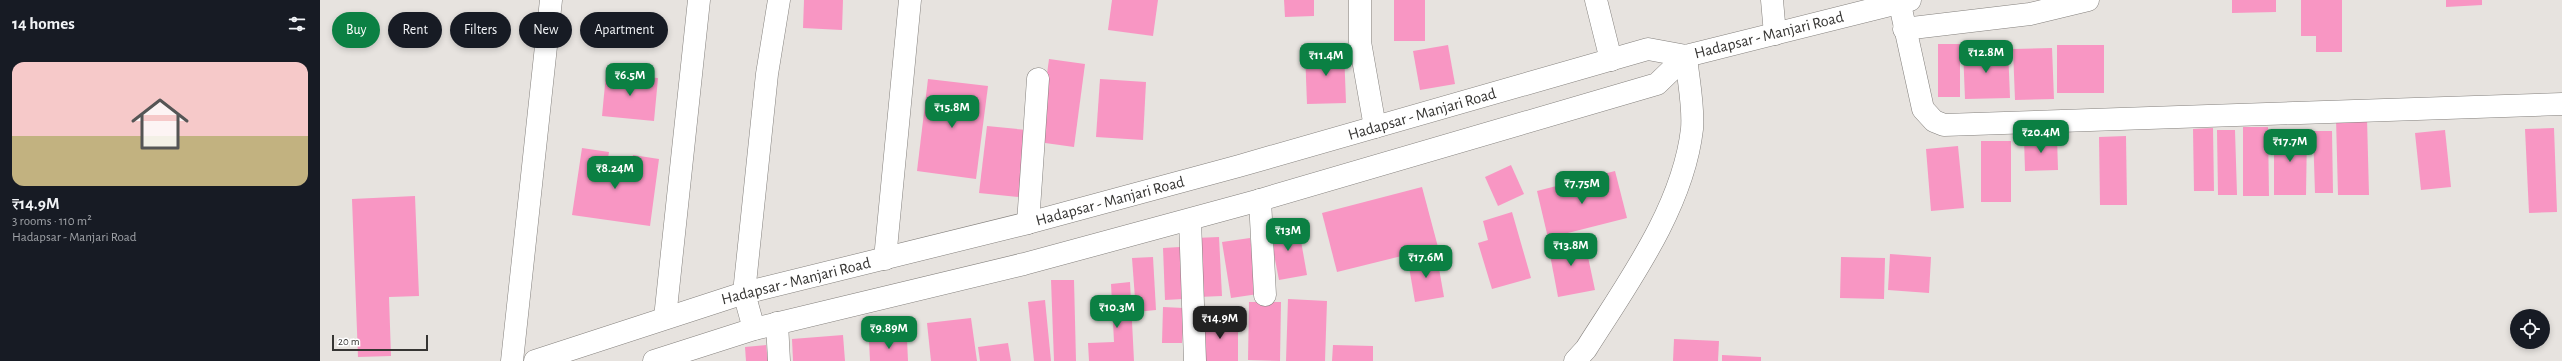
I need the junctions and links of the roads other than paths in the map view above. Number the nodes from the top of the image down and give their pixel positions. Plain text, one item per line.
1 (551, 0) edge
2 (698, 0) edge
3 (779, 0) edge
4 (910, 0) edge
5 (1360, 0) edge
6 (1596, 0) edge
7 (1772, 0) edge
8 (2088, 0) edge
9 (1902, 1) edge
10 (1904, 29) junction
11 (1775, 34) junction
12 (1686, 56) junction
13 (1611, 60) junction
14 (1038, 79) dead end
15 (2562, 104) edge
16 (1375, 128) junction
17 (1260, 200) junction
18 (1190, 220) junction
19 (1028, 223) junction
20 (885, 259) junction
21 (744, 292) junction
22 (1265, 295) dead end
23 (665, 318) junction
24 (777, 323) junction
25 (754, 329) junction
26 (512, 361) edge
27 (535, 361) edge
28 (654, 361) edge
29 (779, 361) edge
30 (1195, 361) edge
31 (1575, 361) edge

1 - 26 street
2 - 23 street
3 - 21 street
4 - 20 street
5 - 16 street
6 - 13 street
7 - 11 street
8 - 10 street
9 - 10 street
9 - 11 street, Hadapsar - Manjari Road
10 - 15 street
11 - 12 street, Hadapsar - Manjari Road
12 - 13 street, Hadapsar - Manjari Road
12 - 17 street, Hadapsar - Manjari Road
12 - 31 street
13 - 16 street, Hadapsar - Manjari Road
14 - 19 street
16 - 19 street, Hadapsar - Manjari Road
17 - 18 street, Hadapsar - Manjari Road
17 - 22 street
18 - 24 street, Hadapsar - Manjari Road
18 - 30 street
19 - 20 street, Hadapsar - Manjari Road
20 - 21 street, Hadapsar - Manjari Road
21 - 23 street, Hadapsar - Manjari Road
21 - 25 street
23 - 27 street, Hadapsar - Manjari Road
24 - 25 street, Hadapsar - Manjari Road
24 - 29 street
25 - 28 street, Hadapsar - Manjari Road

